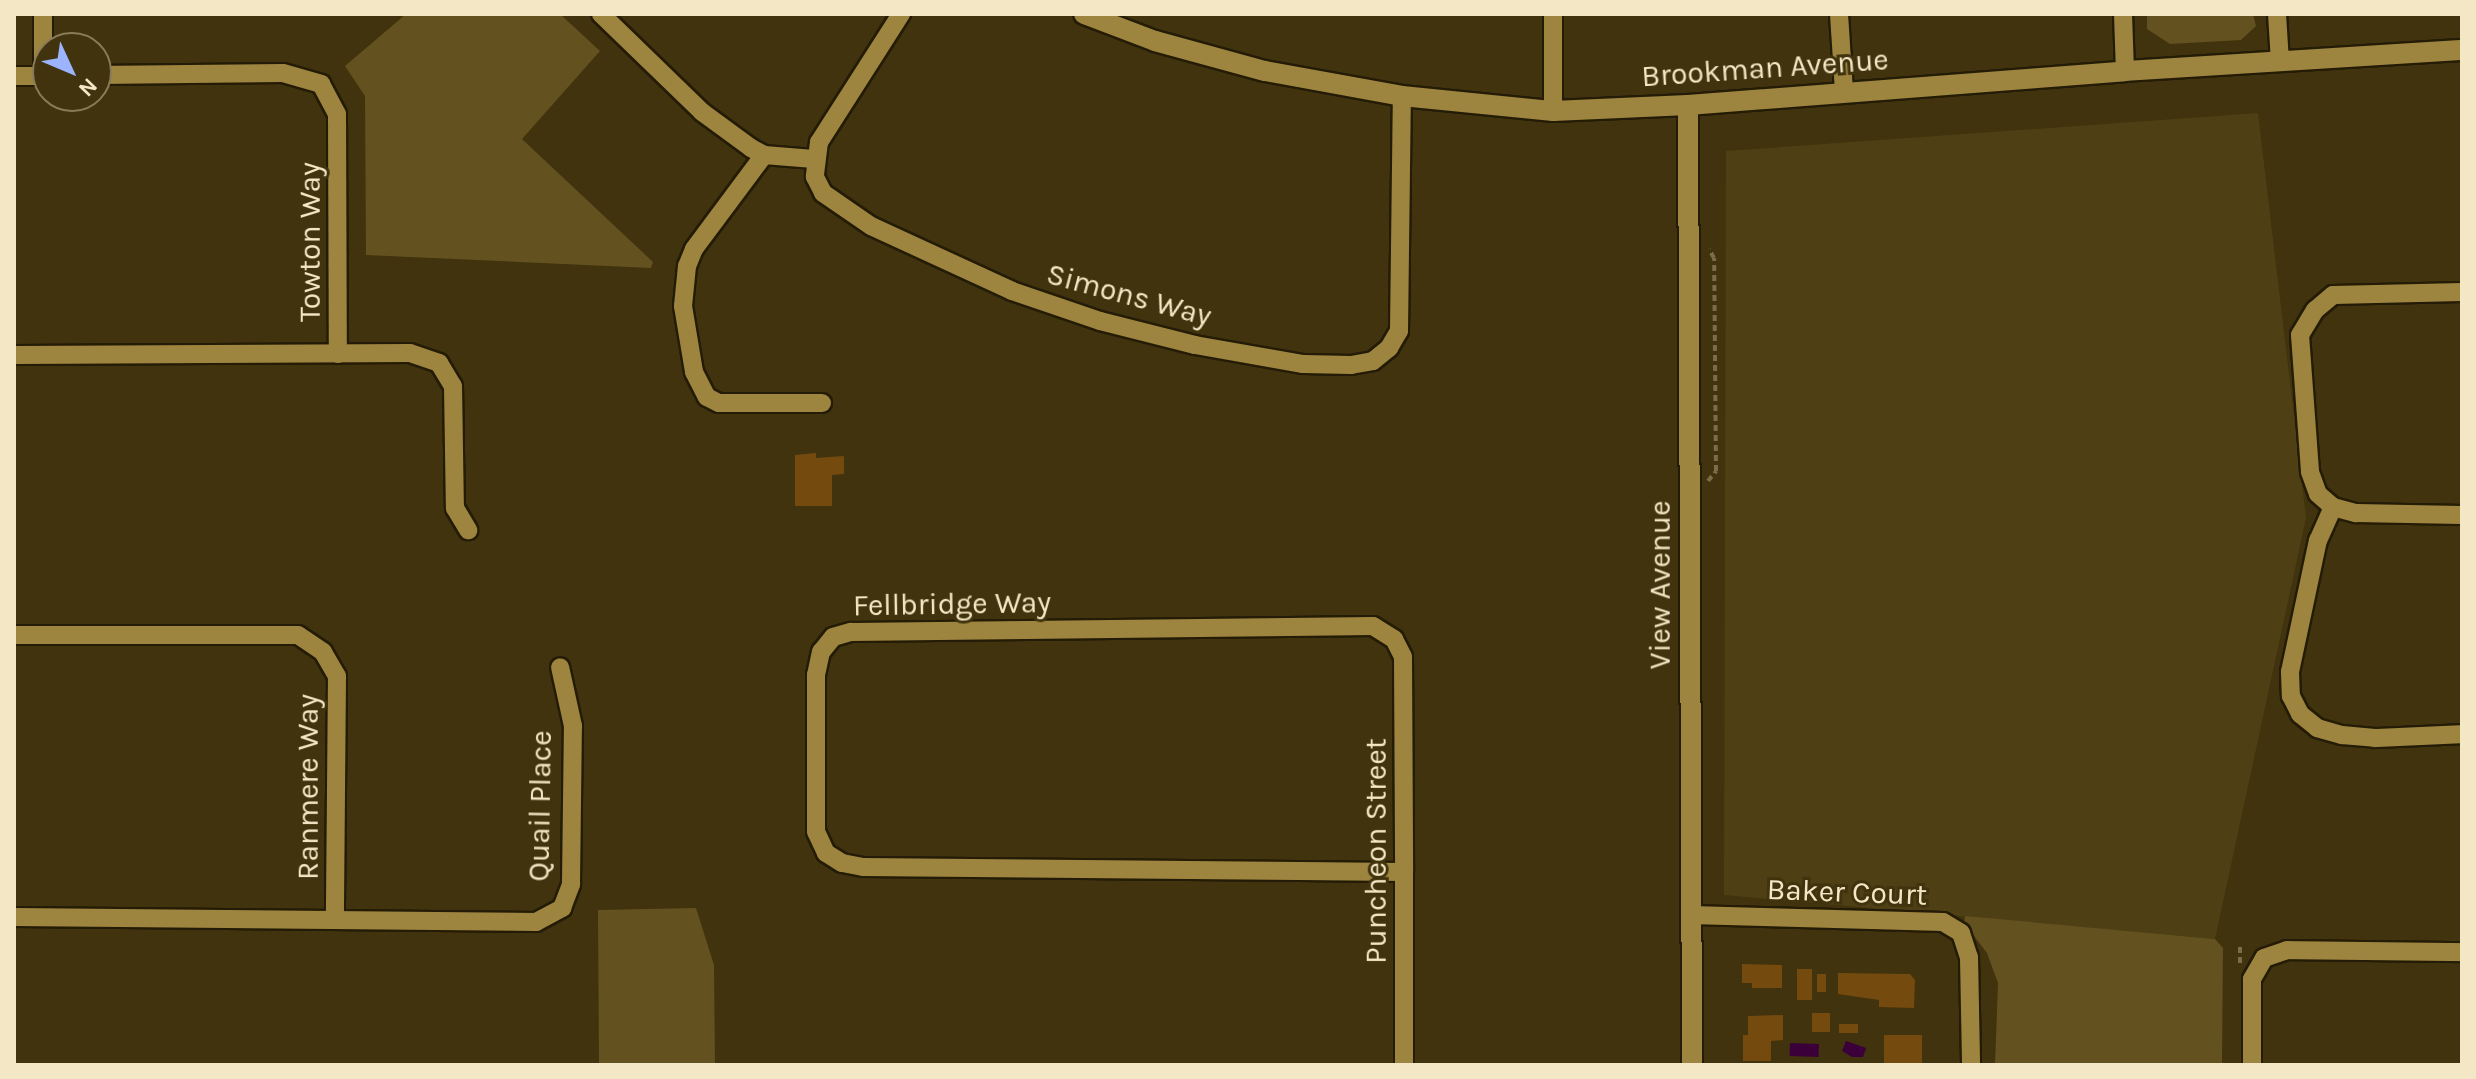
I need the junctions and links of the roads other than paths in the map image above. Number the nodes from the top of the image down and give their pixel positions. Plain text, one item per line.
1 (601, 14) edge
2 (901, 14) edge
3 (1084, 14) edge
4 (1553, 14) edge
5 (1839, 14) edge
6 (2123, 14) edge
7 (2277, 14) edge
8 (2462, 50) edge
9 (2280, 62) junction
10 (2125, 71) junction
11 (112, 75) edge
12 (1844, 92) junction
13 (1402, 96) junction
14 (1688, 105) junction
15 (1553, 111) junction
16 (764, 155) junction
17 (814, 159) junction
18 (2462, 292) edge
19 (338, 354) junction
20 (14, 355) edge
21 (822, 403) dead end
22 (2333, 507) junction
23 (2462, 515) edge
24 (468, 530) dead end
25 (14, 635) edge
26 (1394, 639) joint
27 (560, 667) dead end
28 (2462, 734) edge
29 (1404, 872) junction
30 (1691, 915) junction
31 (14, 917) edge
32 (335, 920) junction
33 (2462, 952) edge
34 (1404, 1065) edge
35 (1692, 1065) edge
36 (1971, 1065) edge
37 (2252, 1065) edge

1 - 16 street
2 - 17 street
3 - 13 street, Brookman Avenue
4 - 15 street
5 - 12 street
6 - 10 street
7 - 9 street
8 - 9 street, Brookman Avenue
9 - 10 street, Brookman Avenue
10 - 12 street, Brookman Avenue
11 - 19 street, Towton Way
12 - 14 street, Brookman Avenue
13 - 15 street, Brookman Avenue
13 - 17 street, Simons Way
14 - 15 street, Brookman Avenue
14 - 30 street, View Avenue
16 - 17 street
16 - 21 street
18 - 22 street
19 - 20 street, Towton Way
19 - 24 street
22 - 23 street
22 - 28 street
25 - 32 street, Ranmere Way
26 - 29 street, Puncheon Street
26 - 29 street, Fellbridge Way
27 - 32 street, Quail Place
29 - 34 street, Puncheon Street
30 - 35 street, View Avenue
30 - 36 street, Baker Court
31 - 32 street, Ranmere Way
33 - 37 street

